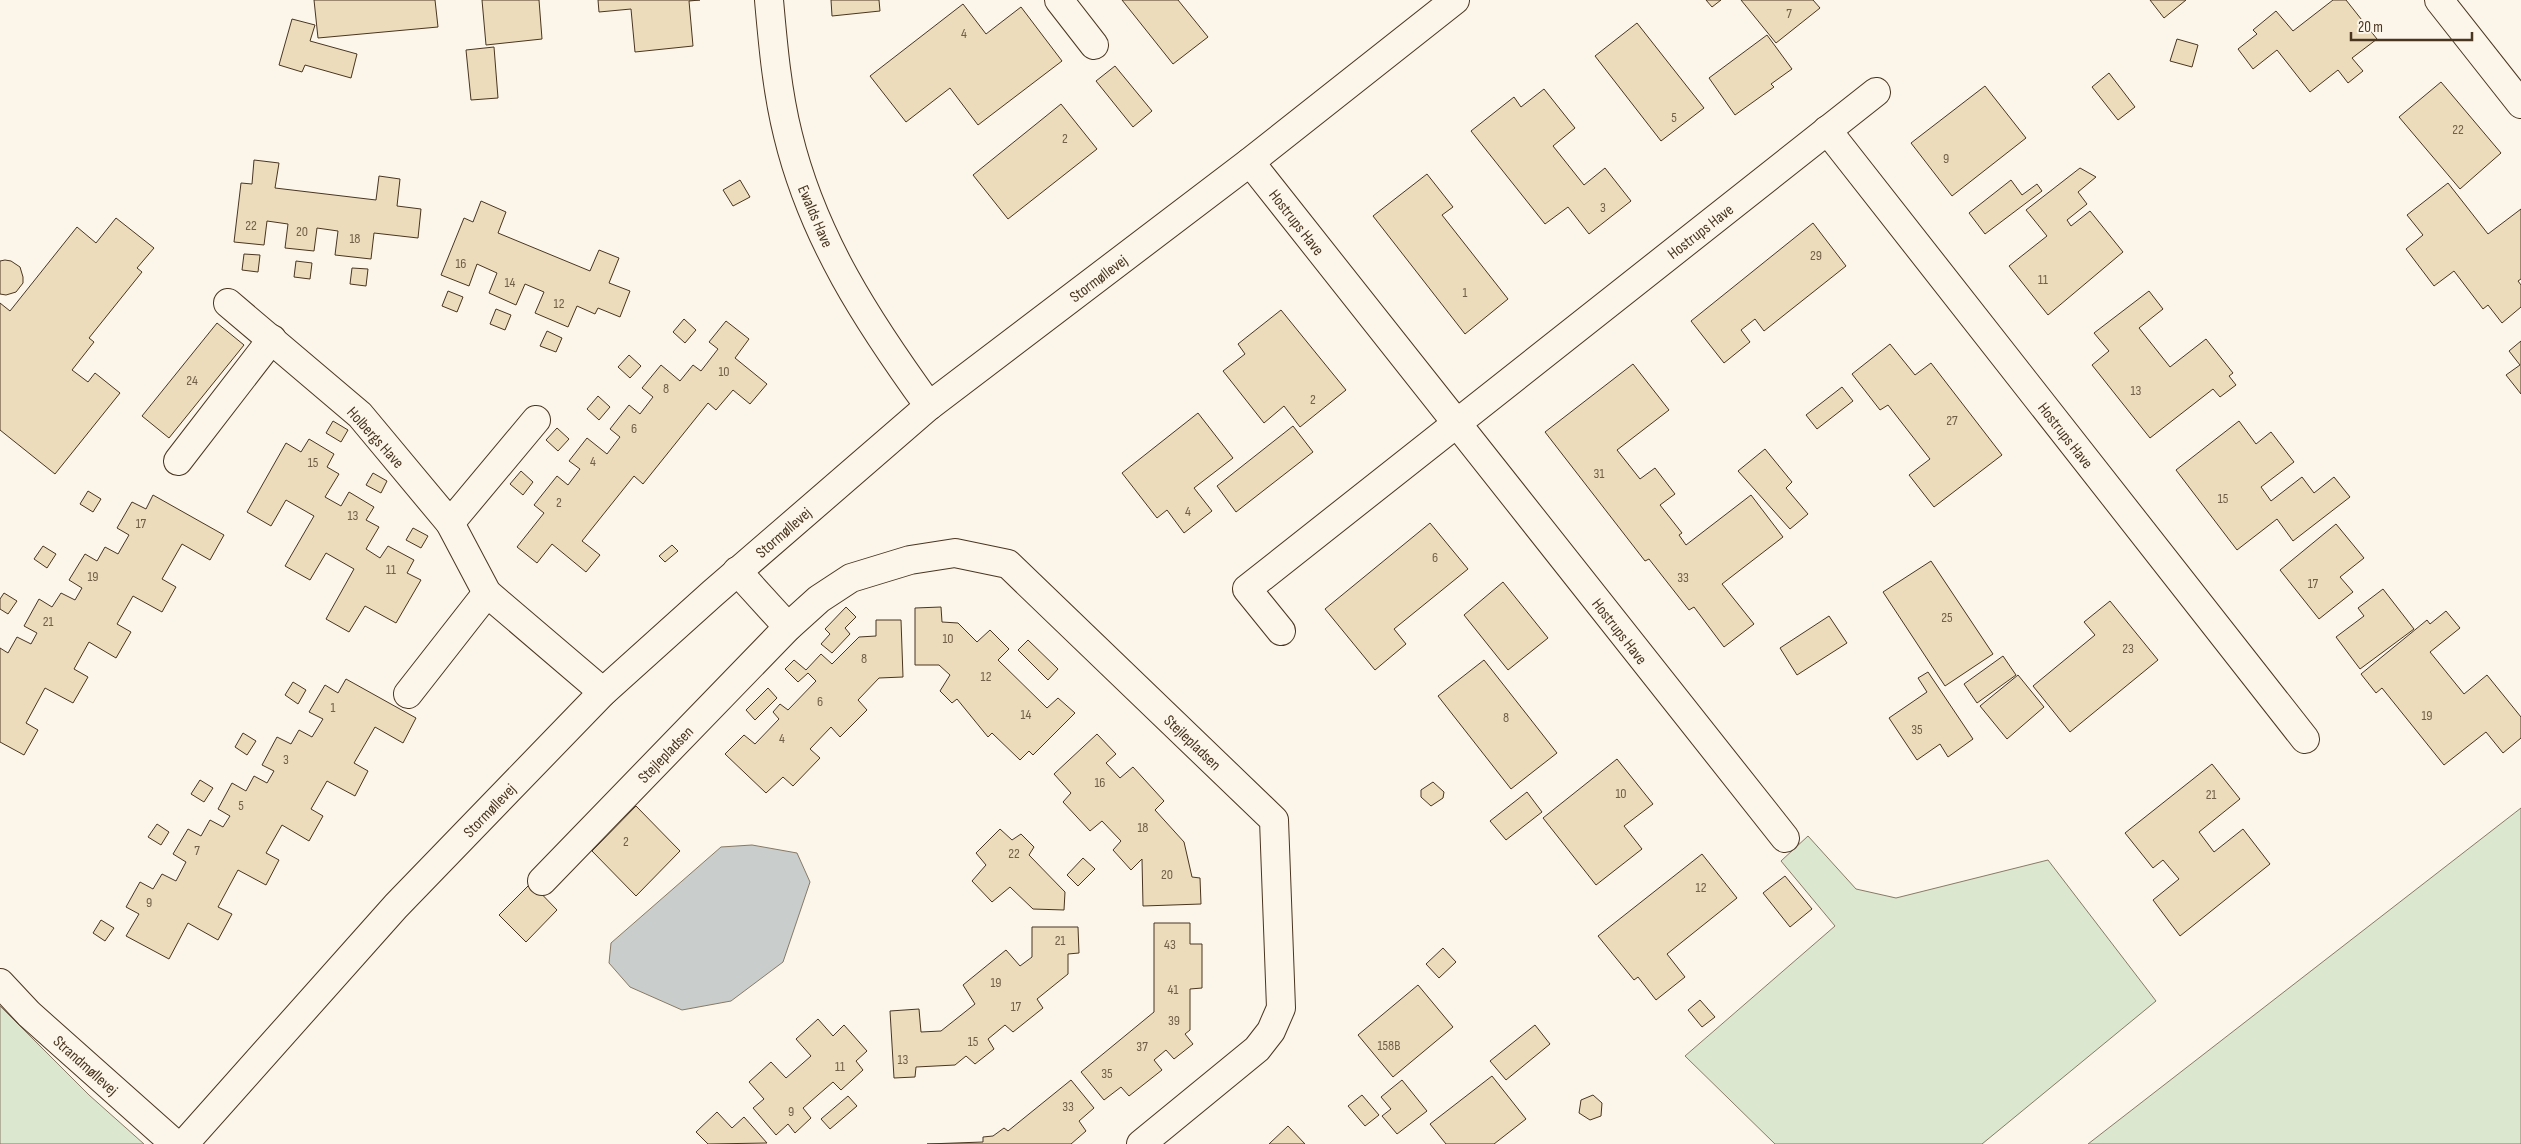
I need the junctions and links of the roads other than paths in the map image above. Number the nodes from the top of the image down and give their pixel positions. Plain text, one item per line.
1 (768, 0) edge
2 (1059, 0) edge
3 (1455, 0) edge
4 (2438, 0) edge
5 (1094, 45) dead end
6 (1876, 92) dead end
7 (2521, 104) edge
8 (1827, 130) junction
9 (1250, 162) junction
10 (228, 303) dead end
11 (272, 339) junction
12 (930, 406) junction
13 (536, 420) dead end
14 (1455, 424) junction
15 (178, 462) dead end
16 (450, 523) junction
17 (737, 571) junction
18 (487, 593) junction
19 (788, 627) junction
20 (1281, 631) dead end
21 (603, 692) junction
22 (408, 694) dead end
23 (2305, 739) dead end
24 (1785, 838) dead end
25 (542, 881) dead end
26 (0, 983) edge
27 (175, 1144) edge
28 (184, 1144) edge
29 (1141, 1144) edge

1 - 12 street, Ewalds Have
2 - 5 street
3 - 9 street, Stormøllevej
4 - 7 street
6 - 8 street, Hostrups Have
8 - 14 street, Hostrups Have
8 - 23 street, Hostrups Have
9 - 12 street, Stormøllevej
9 - 14 street, Hostrups Have
10 - 11 street, Holbergs Have
11 - 15 street
11 - 16 street, Holbergs Have
12 - 17 street, Stormøllevej
13 - 16 street
14 - 20 street, Hostrups Have
14 - 24 street, Hostrups Have
16 - 18 street, Holbergs Have
17 - 19 street
17 - 21 street, Stormøllevej
18 - 21 street, Holbergs Have
18 - 22 street
19 - 25 street, Stejlepladsen
19 - 29 street, Stejlepladsen
21 - 28 street, Stormøllevej
26 - 27 street, Strandmøllevej

